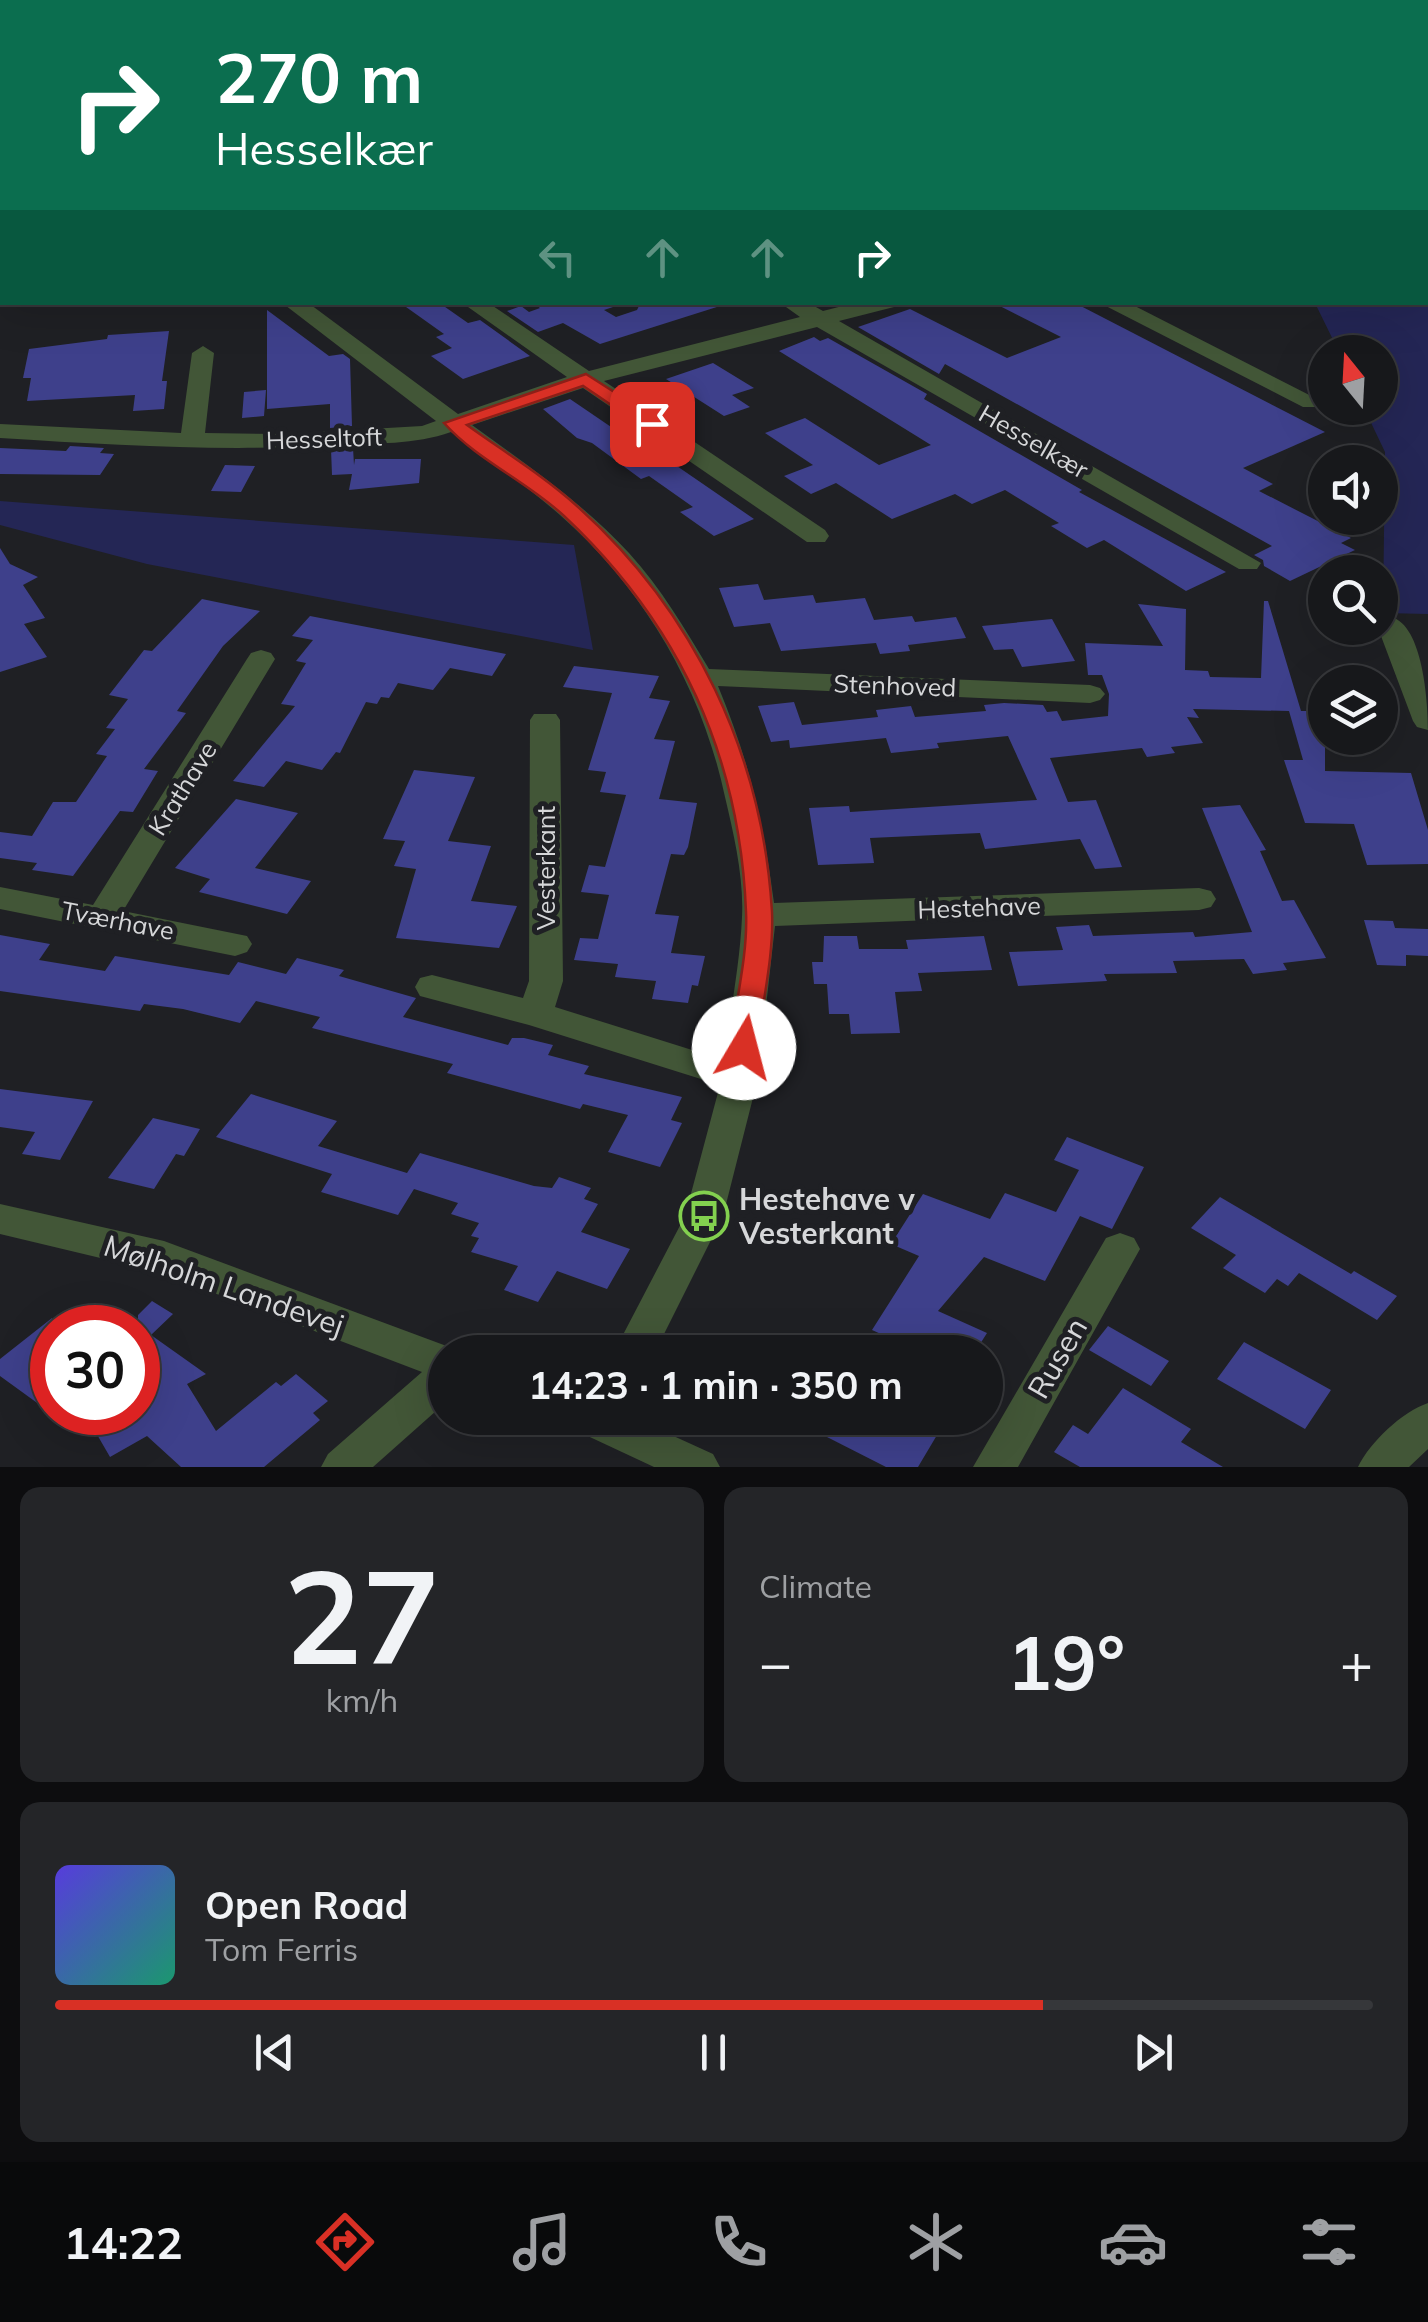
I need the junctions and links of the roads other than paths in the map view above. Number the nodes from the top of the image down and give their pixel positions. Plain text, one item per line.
1 (296, 305) edge
2 (476, 305) edge
3 (795, 305) edge
4 (874, 305) edge
5 (1116, 305) edge
6 (819, 319) junction
7 (203, 352) dead end
8 (586, 380) junction
9 (1308, 401) edge
10 (454, 423) junction
11 (0, 431) edge
12 (192, 440) junction
13 (816, 536) dead end
14 (1248, 563) dead end
15 (1398, 643) edge
16 (261, 660) dead end
17 (700, 677) junction
18 (1090, 694) dead end
19 (545, 720) dead end
20 (1428, 721) edge
21 (0, 898) edge
22 (1199, 899) dead end
23 (759, 915) junction
24 (102, 916) junction
25 (235, 944) dead end
26 (432, 987) dead end
27 (535, 1014) junction
28 (740, 1078) junction
29 (0, 1219) edge
30 (1120, 1249) dead end
31 (643, 1335) edge
32 (428, 1357) edge
33 (428, 1391) edge
34 (1428, 1421) edge
35 (633, 1435) edge
36 (344, 1467) edge
37 (698, 1467) edge
38 (995, 1467) edge
39 (1380, 1467) edge

1 - 10 street
2 - 8 street
3 - 6 street, Hesselkær
4 - 6 street
5 - 9 street
6 - 8 street
6 - 14 street, Hesselkær
7 - 12 street
8 - 10 street
8 - 13 street
10 - 12 street, Hesseltoft
10 - 17 street
11 - 12 street, Hesseltoft
15 - 20 street
16 - 24 street, Krathave
17 - 18 street, Stenhoved
17 - 23 street
19 - 27 street, Vesterkant
21 - 24 street, Tværhave
22 - 23 street, Hestehave
23 - 28 street
24 - 25 street, Tværhave
26 - 27 street
27 - 28 street
28 - 31 street
29 - 32 street, Mølholm Landevej
30 - 38 street, Rusen
33 - 36 street
34 - 39 street
35 - 37 street

